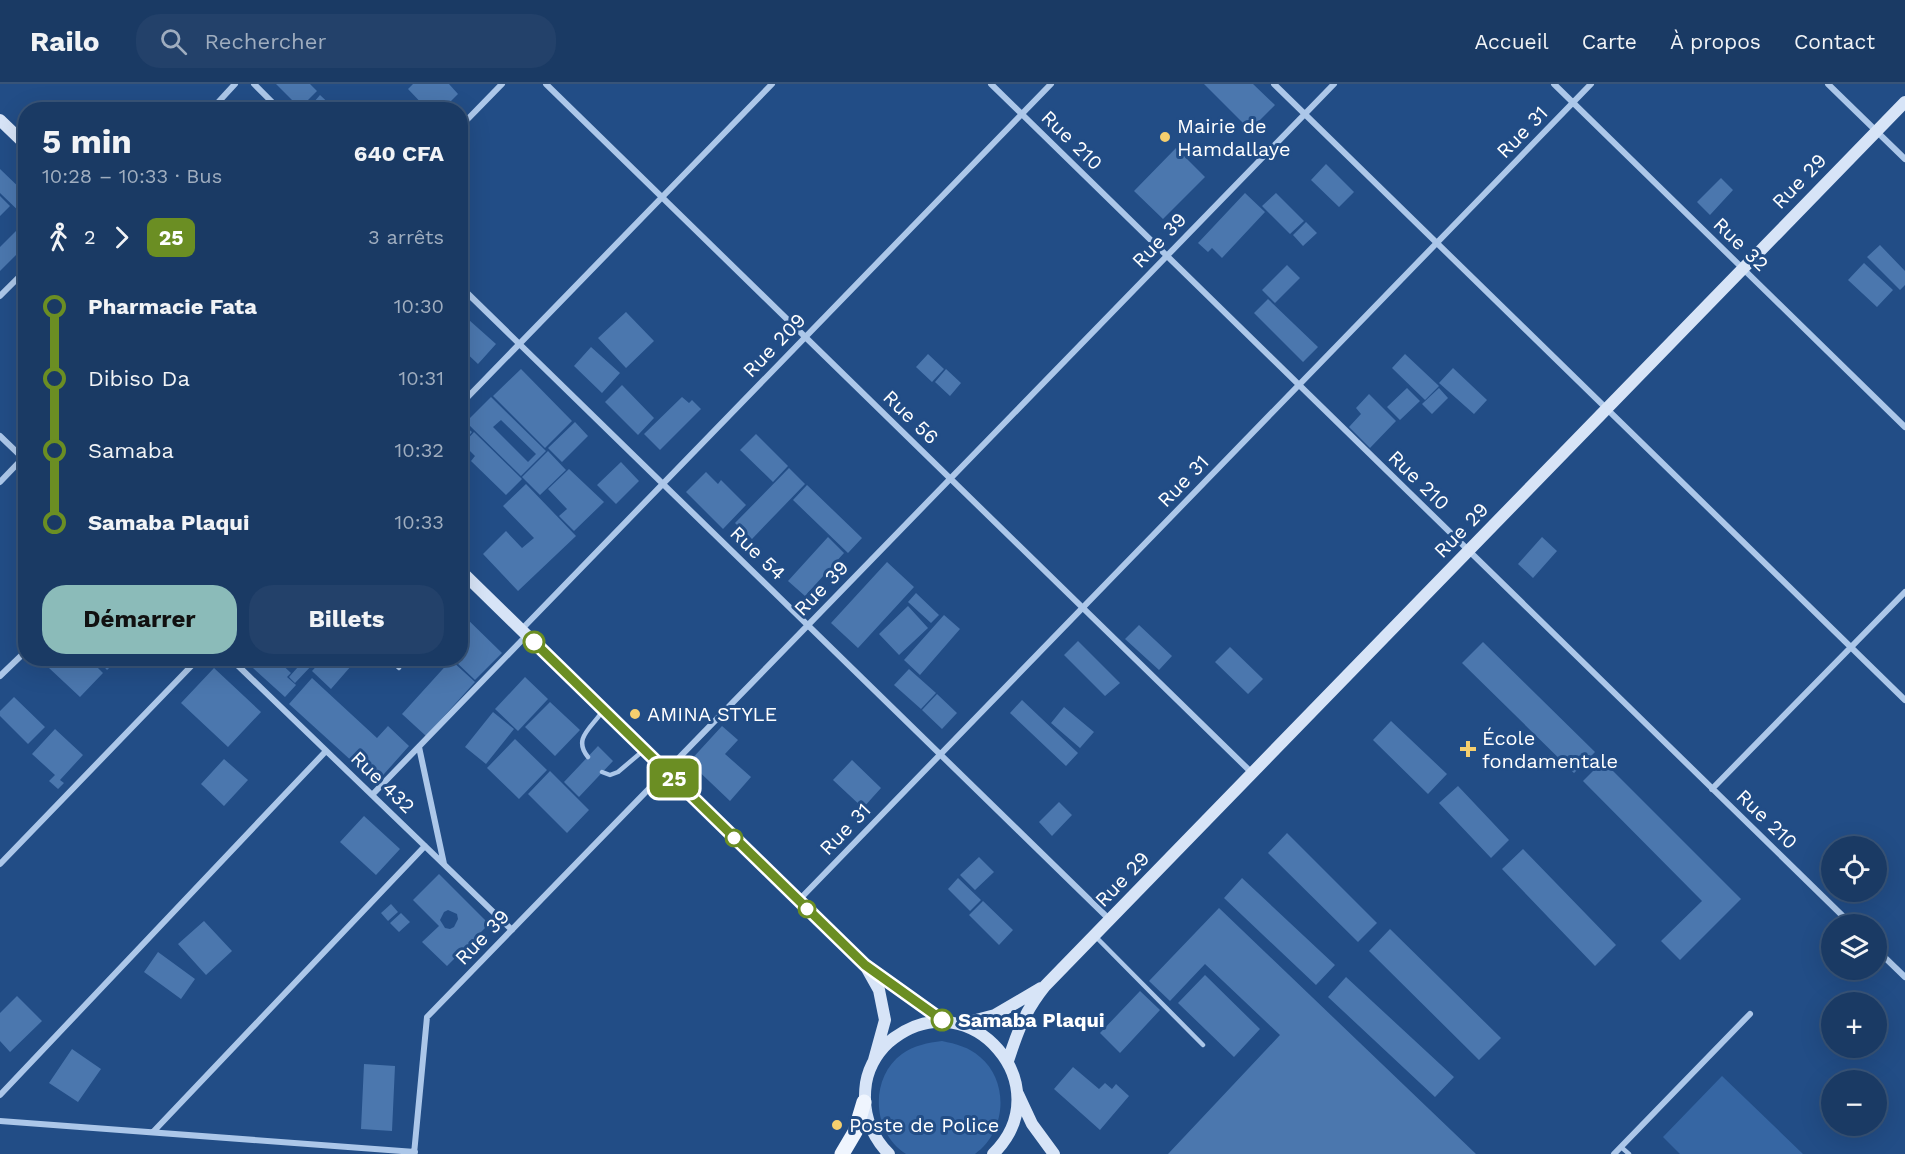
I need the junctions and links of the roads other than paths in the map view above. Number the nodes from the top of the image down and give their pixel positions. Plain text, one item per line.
1 (235, 84) edge
2 (254, 84) edge
3 (502, 84) edge
4 (546, 84) edge
5 (772, 84) edge
6 (991, 84) edge
7 (1051, 84) edge
8 (1274, 84) edge
9 (1334, 84) edge
10 (1554, 84) edge
11 (1591, 84) edge
12 (1828, 84) edge
13 (218, 102) edge
14 (272, 102) edge
15 (1905, 102) edge
16 (1573, 103) junction
17 (1022, 114) junction
18 (1305, 114) junction
19 (468, 119) edge
20 (0, 120) edge
21 (1876, 130) junction
22 (18, 137) edge
23 (1905, 159) edge
24 (662, 197) junction
25 (1437, 243) junction
26 (1167, 256) junction
27 (1742, 268) junction
28 (18, 278) edge
29 (468, 294) edge
30 (0, 296) edge
31 (805, 337) junction
32 (520, 344) junction
33 (1299, 385) junction
34 (468, 397) edge
35 (1606, 408) junction
36 (1905, 427) edge
37 (0, 436) edge
38 (18, 453) edge
39 (18, 465) edge
40 (950, 479) junction
41 (0, 482) edge
42 (663, 484) junction
43 (1468, 550) junction
44 (468, 578) edge
45 (1905, 592) edge
46 (1083, 608) junction
47 (808, 625) junction
48 (524, 632) junction
49 (1851, 647) junction
50 (18, 659) edge
51 (191, 666) edge
52 (239, 666) edge
53 (0, 676) edge
54 (1905, 700) edge
55 (603, 710) junction
56 (419, 747) junction
57 (644, 750) junction
58 (326, 751) junction
59 (940, 755) junction
60 (588, 757) dead end
61 (666, 771) junction
62 (602, 772) dead end
63 (1252, 773) junction
64 (1712, 789) junction
65 (372, 795) junction
66 (425, 846) junction
67 (0, 864) edge
68 (444, 865) junction
69 (799, 900) junction
70 (1841, 914) edge
71 (1109, 920) junction
72 (512, 930) junction
73 (1094, 935) junction
74 (1887, 960) edge
75 (865, 965) junction
76 (1905, 977) edge
77 (1045, 986) junction
78 (1750, 1014) dead end
79 (944, 1021) junction
80 (961, 1024) junction
81 (1203, 1045) dead end
82 (874, 1060) junction
83 (1008, 1061) junction
84 (1018, 1094) junction
85 (0, 1095) edge
86 (864, 1102) junction
87 (0, 1121) edge
88 (153, 1132) junction
89 (1621, 1147) junction
90 (415, 1153) edge
91 (842, 1154) edge
92 (889, 1154) edge
93 (993, 1154) edge
94 (1054, 1154) edge
95 (1614, 1154) edge
96 (1629, 1154) edge

1 - 13 street
2 - 14 street
3 - 19 street
4 - 24 street, Rue 56
5 - 24 street
6 - 17 street, Rue 210
7 - 17 street, Rue 209
8 - 18 street
9 - 18 street, Rue 39
10 - 16 street, Rue 32
11 - 16 street, Rue 31
12 - 21 street
15 - 21 main road, Rue 29
16 - 25 street, Rue 31
16 - 27 street, Rue 32
17 - 26 street, Rue 210
17 - 31 street, Rue 209
18 - 25 street
18 - 26 street, Rue 39
20 - 22 main road
21 - 23 street
21 - 27 main road, Rue 29
24 - 31 street, Rue 56
24 - 32 street
25 - 33 street, Rue 31
25 - 35 street
26 - 33 street, Rue 210
26 - 40 street, Rue 39
27 - 35 main road, Rue 29
27 - 36 street, Rue 32
28 - 30 street
29 - 32 street, Rue 54
31 - 40 street, Rue 56
31 - 42 street, Rue 209
32 - 34 street
32 - 42 street, Rue 54
33 - 43 street, Rue 210
33 - 46 street, Rue 31
35 - 43 main road, Rue 29
35 - 49 street
37 - 38 street
39 - 41 street
40 - 46 street, Rue 56
40 - 47 street, Rue 39
42 - 47 street, Rue 54
42 - 48 street, Rue 209
43 - 63 main road, Rue 29
43 - 64 street, Rue 210
44 - 48 main road
45 - 49 street
46 - 59 street, Rue 31
46 - 63 street, Rue 56
47 - 59 street, Rue 54
47 - 61 street, Rue 39
48 - 55 main road
48 - 56 street, Rue 209
49 - 54 street
49 - 64 street
50 - 53 street
51 - 67 street
52 - 58 street, Rue 432
55 - 57 main road
55 - 60 lane
56 - 65 street, Rue 209
56 - 68 street
57 - 61 main road
57 - 62 lane
58 - 65 street, Rue 432
58 - 85 street
59 - 69 street, Rue 31
59 - 71 street, Rue 54
61 - 69 main road
61 - 72 street, Rue 39
63 - 71 main road, Rue 29
64 - 70 street, Rue 210
65 - 66 street, Rue 432
66 - 68 street, Rue 432
66 - 88 street
68 - 72 street, Rue 432
69 - 75 main road
71 - 73 main road, Rue 29
72 - 90 street, Rue 39
73 - 77 main road, Rue 29
73 - 81 lane
74 - 76 street
75 - 79 main road
75 - 82 main road
77 - 80 main road, Rue 29
77 - 83 main road, Rue 29
78 - 89 street
79 - 80 main road
79 - 82 main road
80 - 83 main road
82 - 86 main road
83 - 84 main road
84 - 93 main road
84 - 94 main road
86 - 91 main road
86 - 92 main road
87 - 88 street
88 - 90 street
89 - 95 street
89 - 96 lane

